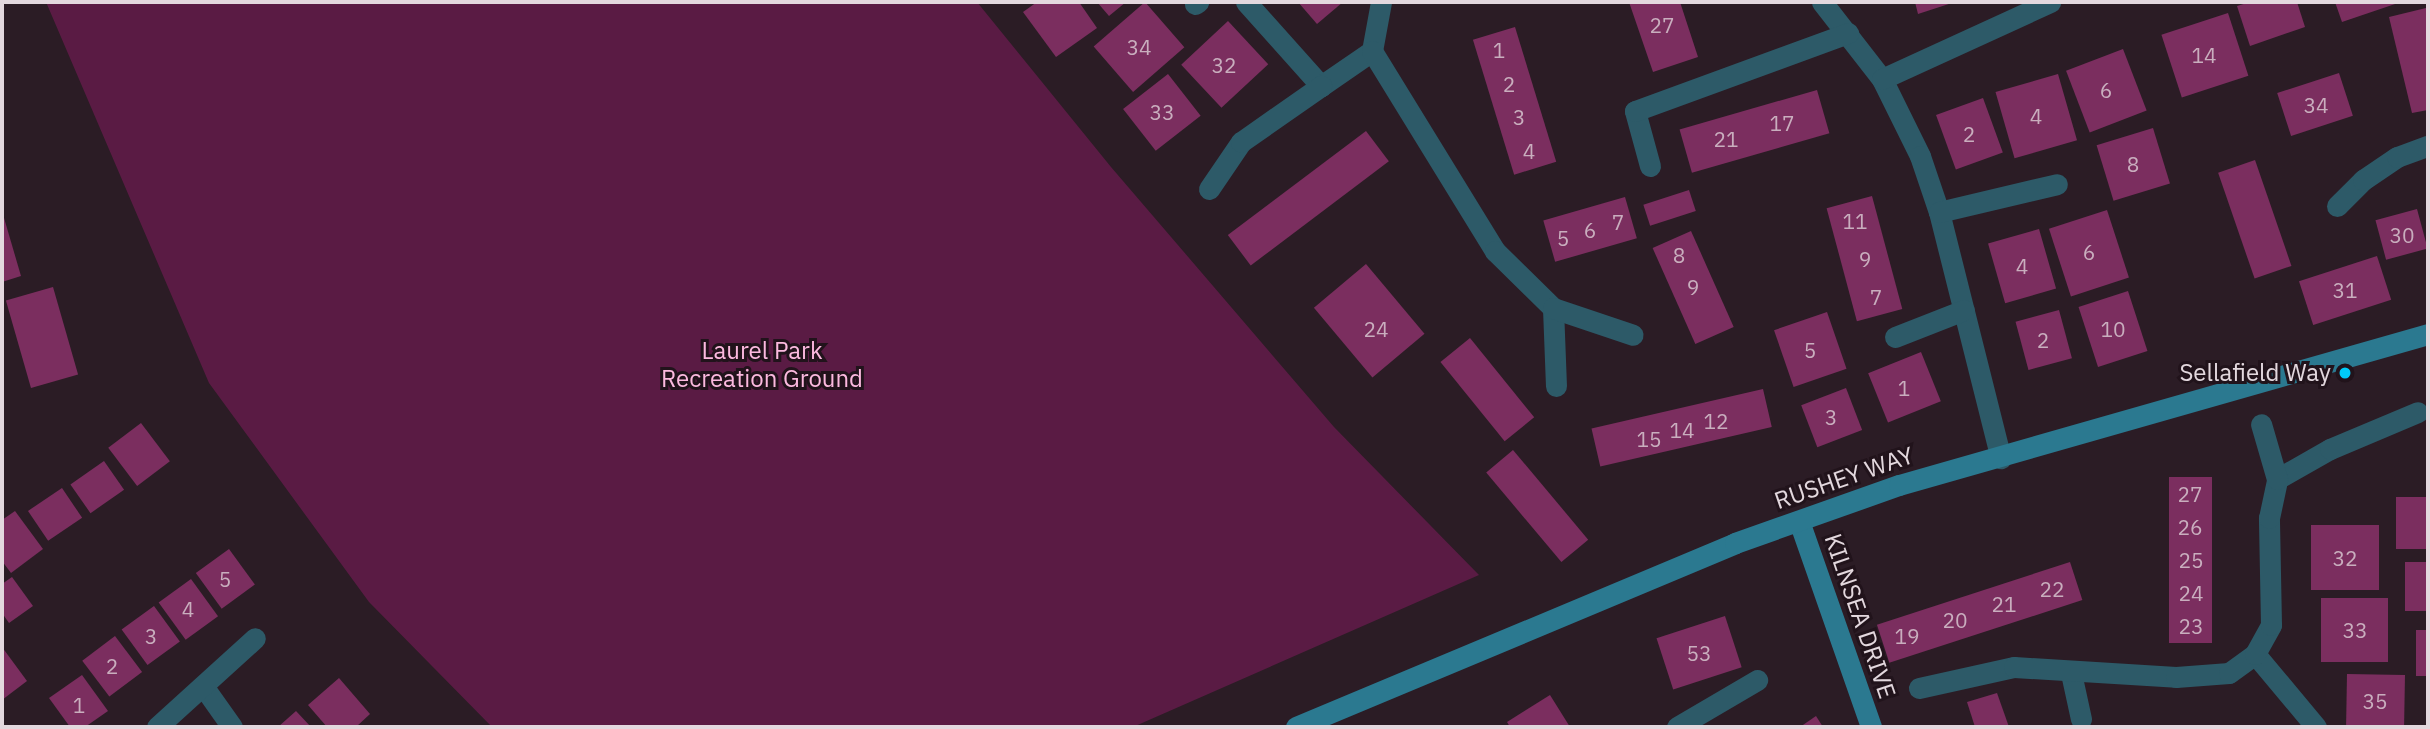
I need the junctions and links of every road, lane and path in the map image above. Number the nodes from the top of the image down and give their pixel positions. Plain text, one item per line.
1 (1247, 2) edge
2 (1381, 2) edge
3 (1822, 2) edge
4 (2050, 2) edge
5 (1848, 33) junction
6 (1372, 51) junction
7 (1882, 79) junction
8 (1321, 86) junction
9 (2428, 146) edge
10 (1650, 166) dead end
11 (2057, 184) dead end
12 (1209, 189) dead end
13 (2337, 206) dead end
14 (1939, 212) junction
15 (1553, 308) junction
16 (1964, 310) junction
17 (2428, 334) edge
18 (1633, 335) dead end
19 (1895, 337) dead end
20 (1556, 386) dead end
21 (2418, 412) dead end
22 (2260, 424) dead end
23 (2001, 458) junction
24 (2277, 479) junction
25 (1799, 522) junction
26 (255, 638) dead end
27 (2255, 654) junction
28 (2071, 673) junction
29 (1757, 680) dead end
30 (203, 685) junction
31 (1919, 688) dead end
32 (2081, 719) dead end
33 (158, 727) edge
34 (232, 727) edge
35 (1296, 727) edge
36 (1677, 727) edge
37 (1871, 727) edge
38 (2316, 727) edge

1 - 8 street
2 - 6 street
3 - 5 street
4 - 7 street
5 - 7 street
5 - 10 street
6 - 8 street
6 - 15 street
7 - 14 street
8 - 12 street
9 - 13 street
11 - 14 street
14 - 16 street
15 - 18 street
15 - 20 street
16 - 19 street
16 - 23 street
17 - 23 street, RUSHEY WAY
21 - 24 street
22 - 24 street
23 - 25 street, RUSHEY WAY
24 - 27 street
25 - 35 street, RUSHEY WAY
25 - 37 street, KILNSEA DRIVE
26 - 30 street
27 - 28 street
27 - 38 street
28 - 31 street
28 - 32 street
29 - 36 street
30 - 33 street
30 - 34 street

